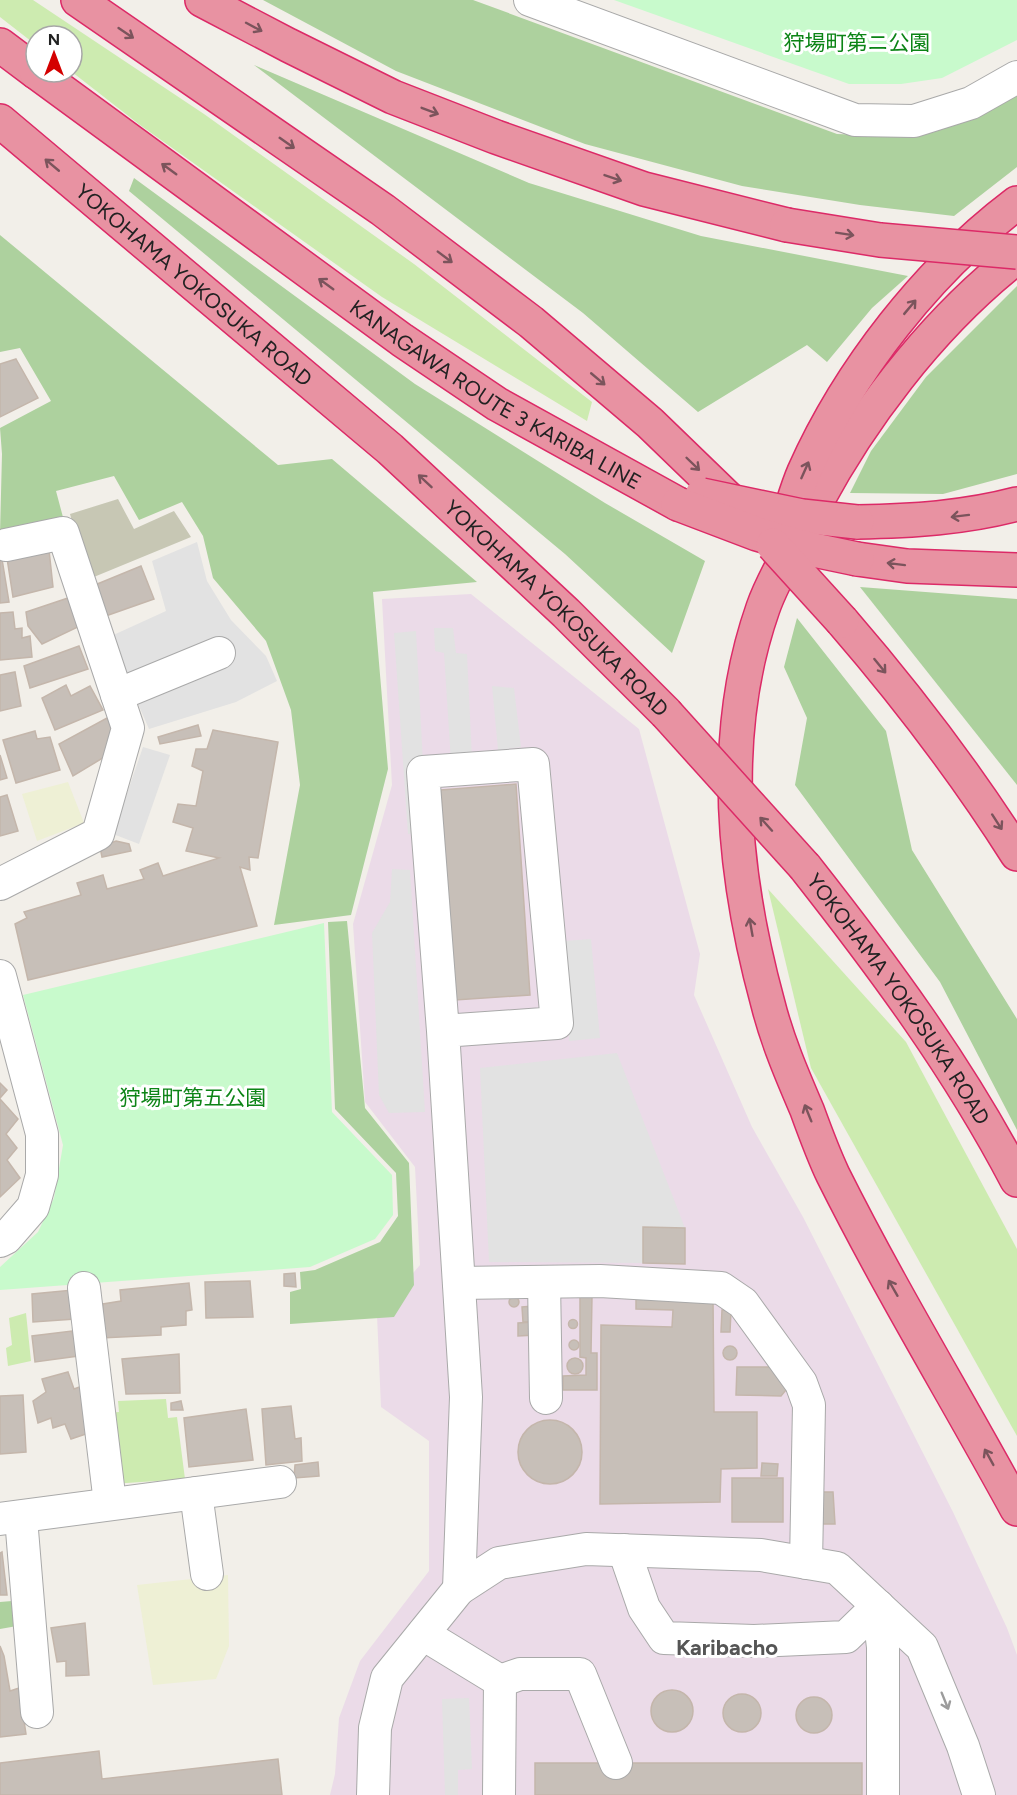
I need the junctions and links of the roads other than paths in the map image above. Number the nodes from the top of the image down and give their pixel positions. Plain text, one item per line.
1 (78, 0) edge
2 (202, 0) edge
3 (530, 0) edge
4 (575, 8) edge
5 (0, 45) edge
6 (24, 63) edge
7 (1017, 77) edge
8 (52, 84) edge
9 (0, 121) edge
10 (1017, 203) edge
11 (1017, 252) edge
12 (1017, 257) edge
13 (680, 497) junction
14 (1017, 504) edge
15 (6, 545) dead end
16 (1017, 570) edge
17 (764, 606) junction
18 (219, 652) dead end
19 (117, 695) junction
20 (1017, 854) edge
21 (0, 884) edge
22 (0, 976) edge
23 (443, 1031) junction
24 (1017, 1180) edge
25 (0, 1241) edge
26 (544, 1282) junction
27 (459, 1283) junction
28 (84, 1288) dead end
29 (546, 1398) dead end
30 (280, 1482) dead end
31 (196, 1493) junction
32 (110, 1503) junction
33 (1017, 1509) edge
34 (10, 1518) edge
35 (624, 1550) junction
36 (806, 1563) junction
37 (207, 1574) dead end
38 (459, 1588) junction
39 (878, 1606) junction
40 (423, 1634) junction
41 (500, 1681) junction
42 (37, 1712) dead end
43 (616, 1762) dead end
44 (373, 1795) edge
45 (499, 1795) edge
46 (883, 1795) edge
47 (979, 1795) edge

1 -> 20 highway, bridge
2 -> 11 highway, bridge
3 - 4 street
4 - 7 street
5 - 6 highway, KANAGAWA ROUTE 3 KARIBA LINE
13 -> 8 highway, KANAGAWA ROUTE 3 KARIBA LINE
24 -> 9 highway, YOKOHAMA YOKOSUKA ROAD, bridge
17 -> 10 highway
12 - 17 highway
14 -> 13 highway, bridge
16 -> 13 highway, bridge
15 - 19 street
33 -> 17 highway
18 - 19 street
19 - 21 street
22 - 25 street
23 - 23 street
23 - 27 street
26 - 27 street
26 - 29 street
26 - 36 street
27 - 38 street
28 - 32 street
30 - 31 street
31 - 32 street
31 - 37 street
32 - 34 street
34 - 42 street
35 - 36 street
35 - 38 street
35 - 39 street
36 - 39 street
38 - 40 street
39 - 46 street
39 -> 47 street
40 - 41 street
40 - 44 street
41 - 43 street
41 - 45 street

